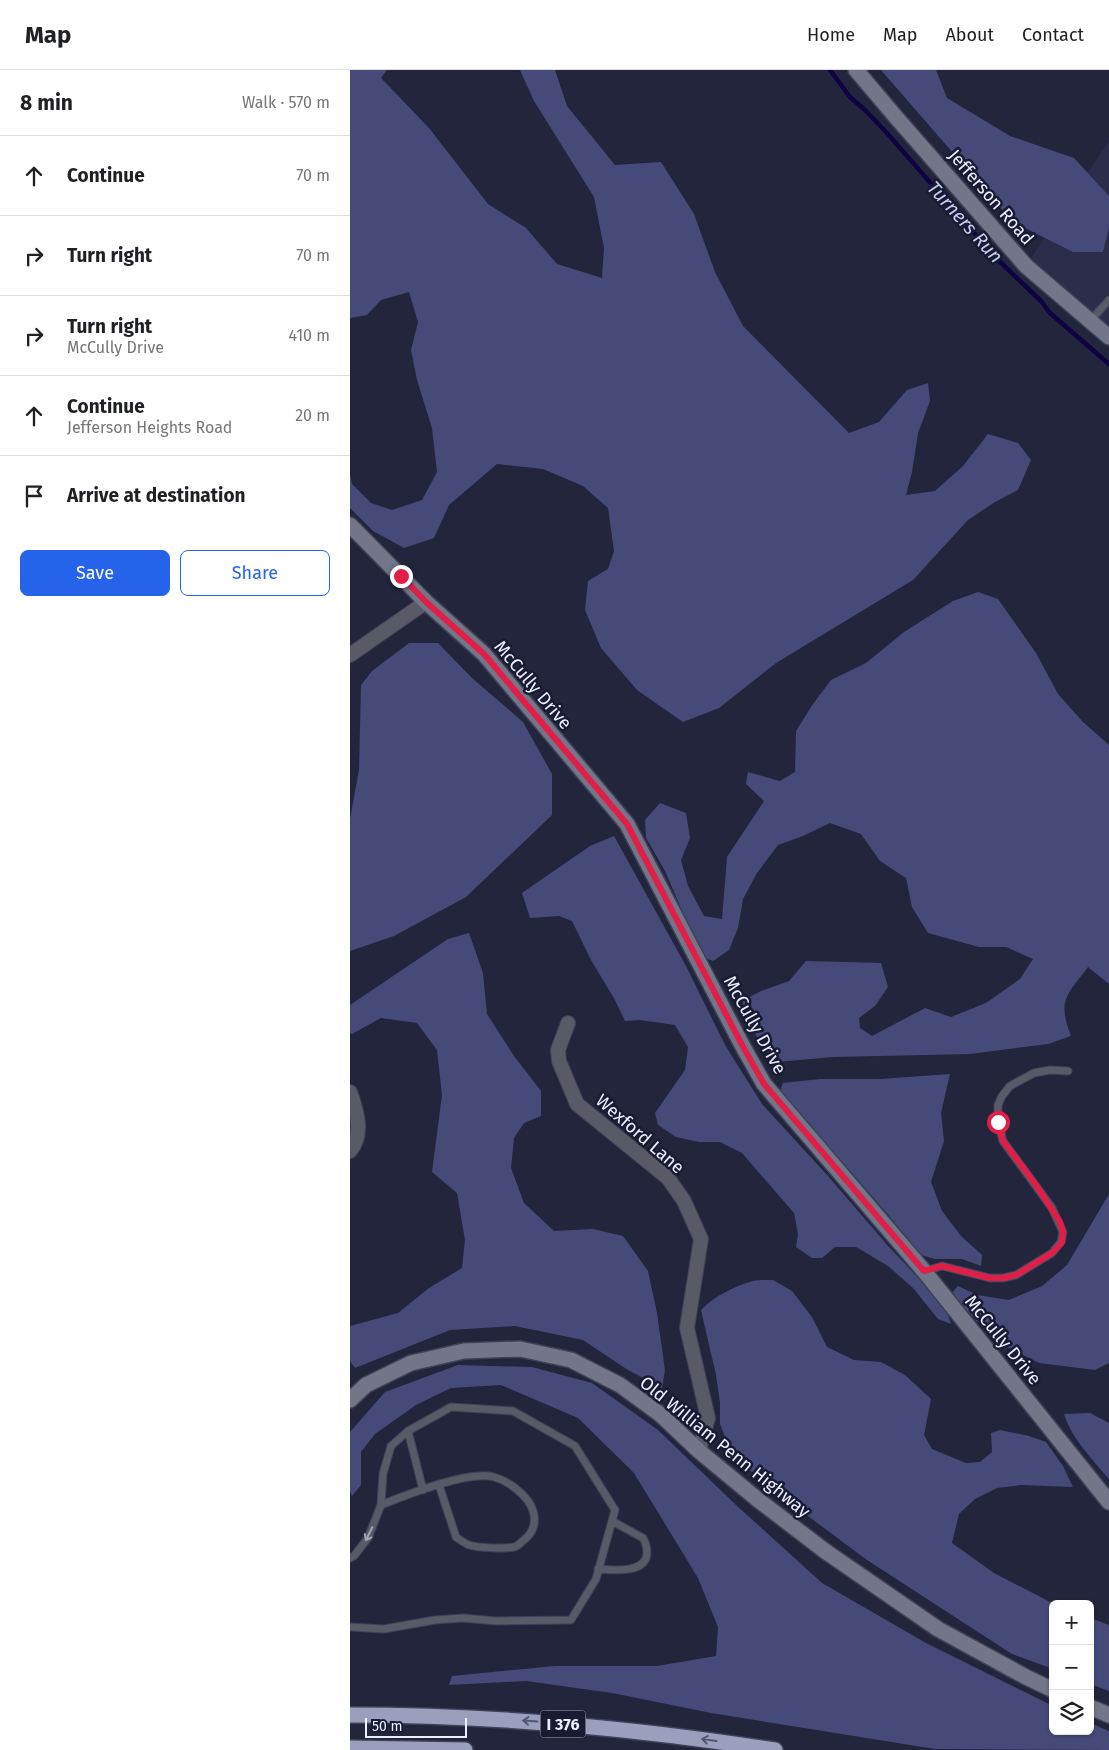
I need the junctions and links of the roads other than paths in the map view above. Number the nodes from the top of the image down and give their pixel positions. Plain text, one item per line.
1 (856, 70) edge
2 (1109, 300) edge
3 (1090, 321) junction
4 (1109, 337) edge
5 (350, 525) edge
6 (426, 602) junction
7 (350, 655) edge
8 (568, 1023) dead end
9 (1068, 1071) dead end
10 (350, 1092) edge
11 (350, 1151) edge
12 (924, 1271) junction
13 (350, 1400) edge
14 (408, 1431) junction
15 (699, 1451) junction
16 (439, 1485) junction
17 (423, 1490) junction
18 (1109, 1502) edge
19 (381, 1505) junction
20 (612, 1521) junction
21 (350, 1558) edge
22 (598, 1569) junction
23 (350, 1627) edge
24 (1049, 1688) edge
25 (1094, 1709) edge
26 (350, 1715) edge
27 (1109, 1715) edge
28 (350, 1748) edge
29 (465, 1750) edge
30 (775, 1750) edge

1 - 3 street, Jefferson Road
2 - 3 lane
3 - 4 street, Jefferson Road
5 - 6 street, McCully Drive
6 - 7 street
6 - 12 street, McCully Drive
8 - 15 street, Wexford Lane
9 - 12 lane
10 - 11 street
12 - 18 street, McCully Drive
13 - 15 street, Old William Penn Highway
14 - 17 lane
14 - 19 lane
14 - 20 lane
15 - 24 street, Old William Penn Highway
16 - 16 lane
16 - 17 lane
17 - 19 lane
19 -> 21 lane
20 - 22 lane
20 - 22 lane
22 - 23 lane
25 - 27 street
30 -> 26 highway, I 376
28 - 29 highway

